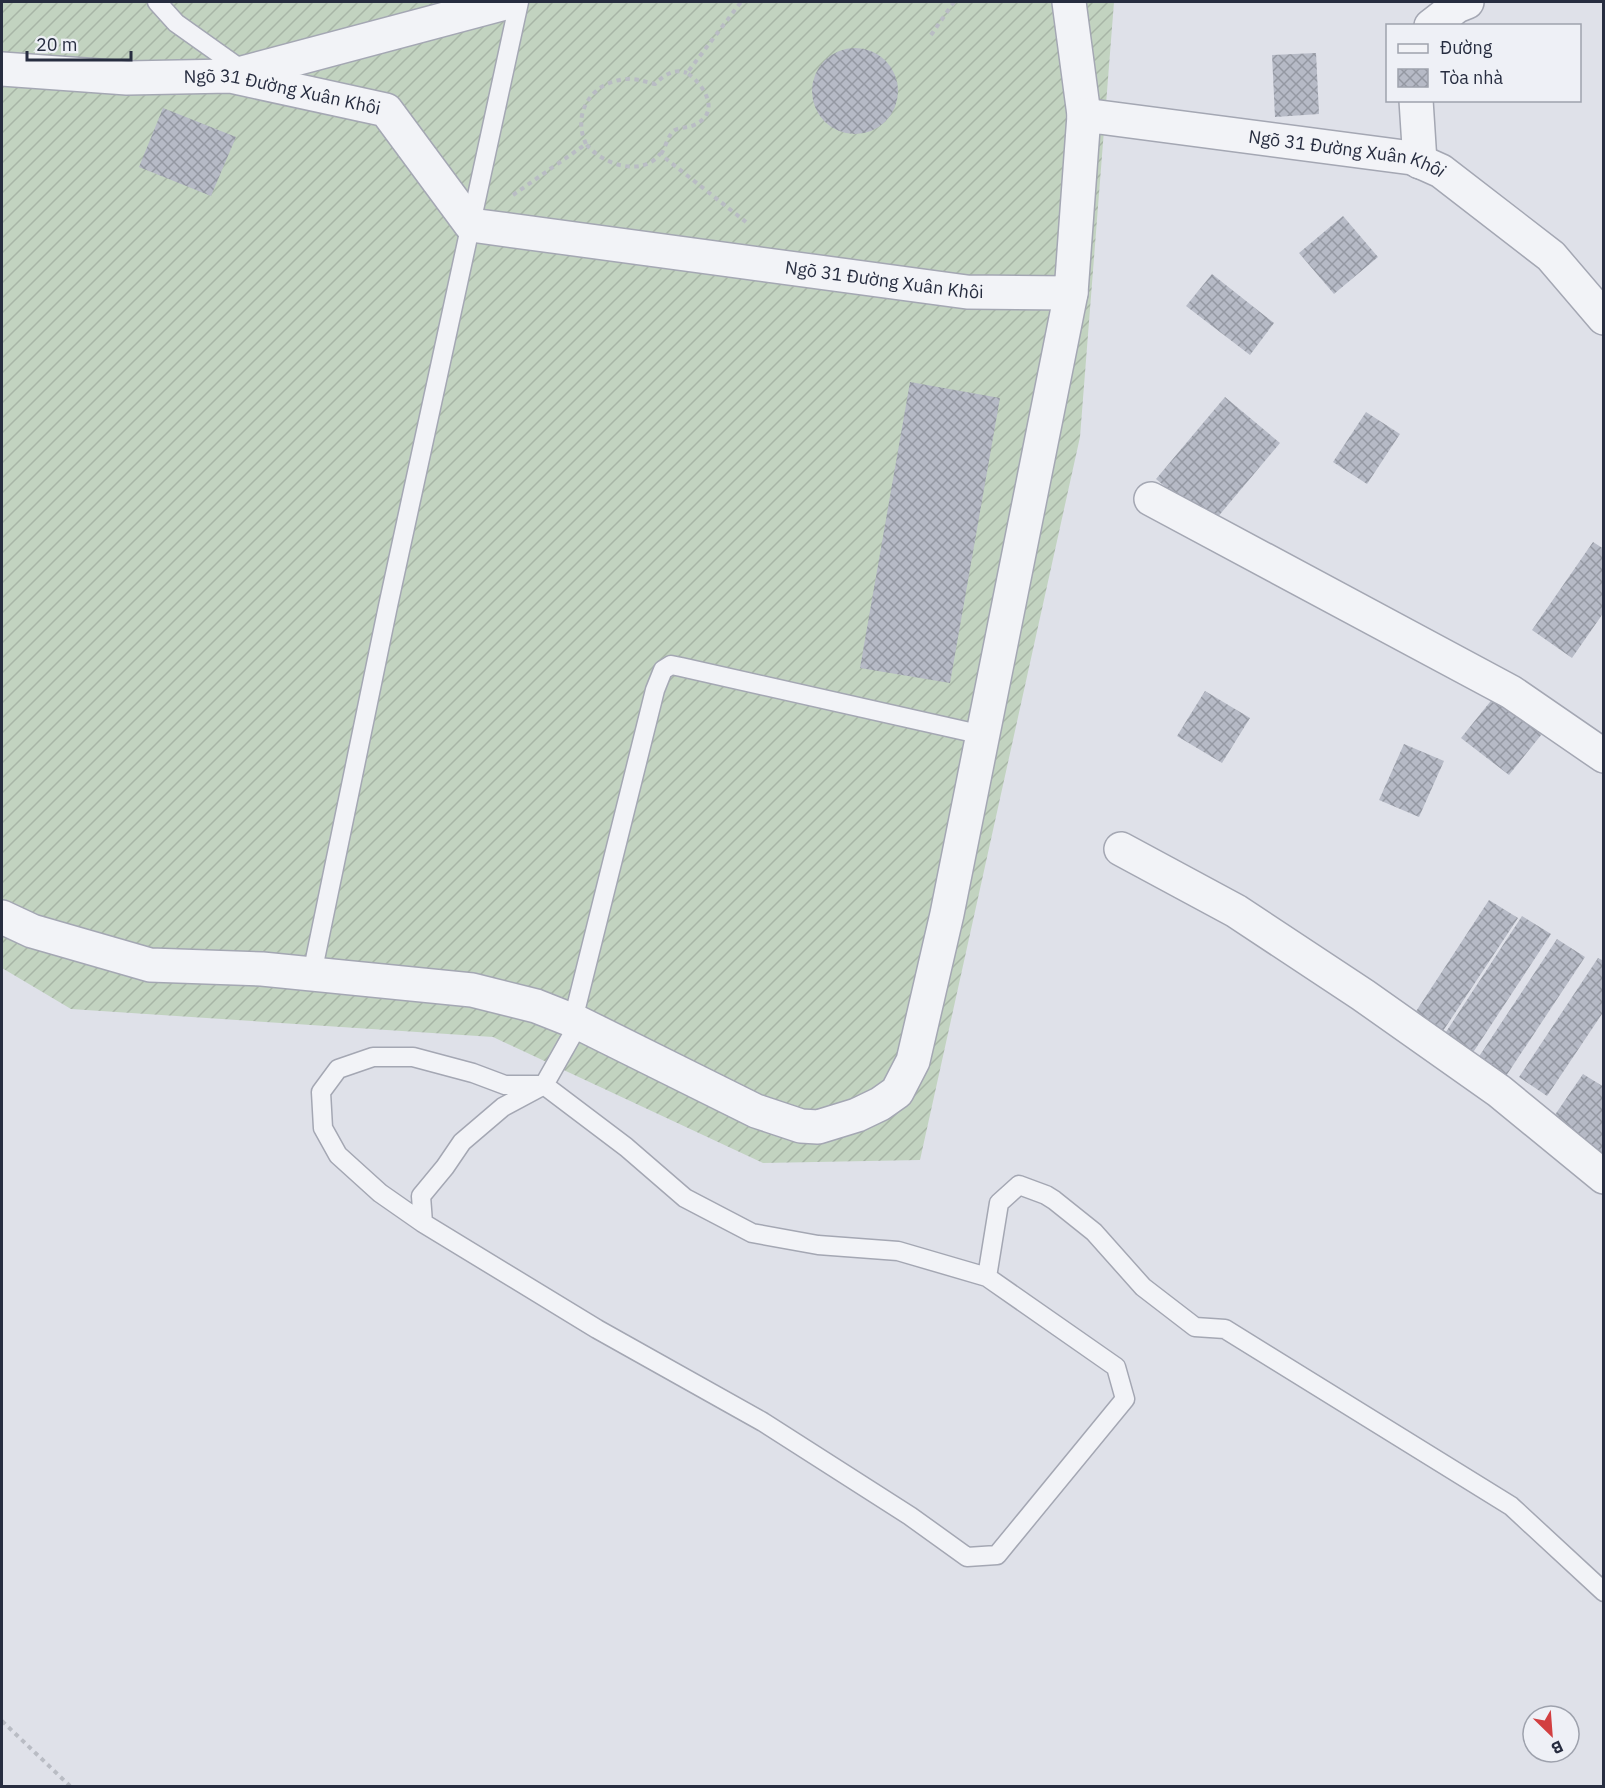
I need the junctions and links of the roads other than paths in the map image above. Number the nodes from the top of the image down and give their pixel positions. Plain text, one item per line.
1 (157, 2) edge
2 (508, 2) edge
3 (519, 2) edge
4 (1070, 2) edge
5 (1467, 2) edge
6 (1434, 24) edge
7 (2, 69) edge
8 (238, 74) junction
9 (1416, 102) edge
10 (1084, 115) junction
11 (1420, 162) junction
12 (471, 225) junction
13 (1071, 292) junction
14 (1604, 318) edge
15 (1151, 499) dead end
16 (983, 735) junction
17 (1604, 756) edge
18 (1121, 849) dead end
19 (2, 916) edge
20 (312, 974) junction
21 (576, 1022) junction
22 (544, 1085) junction
23 (1604, 1177) edge
24 (423, 1223) junction
25 (987, 1277) junction
26 (1604, 1592) edge

1 - 8 lane
2 - 8 street
3 - 12 lane
4 - 10 street
5 - 6 street
7 - 8 street, Ngõ 31 Đường Xuân Khôi
8 - 12 street, Ngõ 31 Đường Xuân Khôi
9 - 11 street
10 - 11 street, Ngõ 31 Đường Xuân Khôi
10 - 13 street
11 - 14 street, Ngõ 31 Đường Xuân Khôi
12 - 13 street, Ngõ 31 Đường Xuân Khôi
12 - 20 lane
13 - 16 street
15 - 17 street
16 - 21 lane
16 - 21 street
18 - 23 street
19 - 20 street
20 - 21 street
21 - 22 lane
22 - 24 lane
22 - 24 lane
22 - 25 lane
24 - 25 lane
25 - 26 lane

